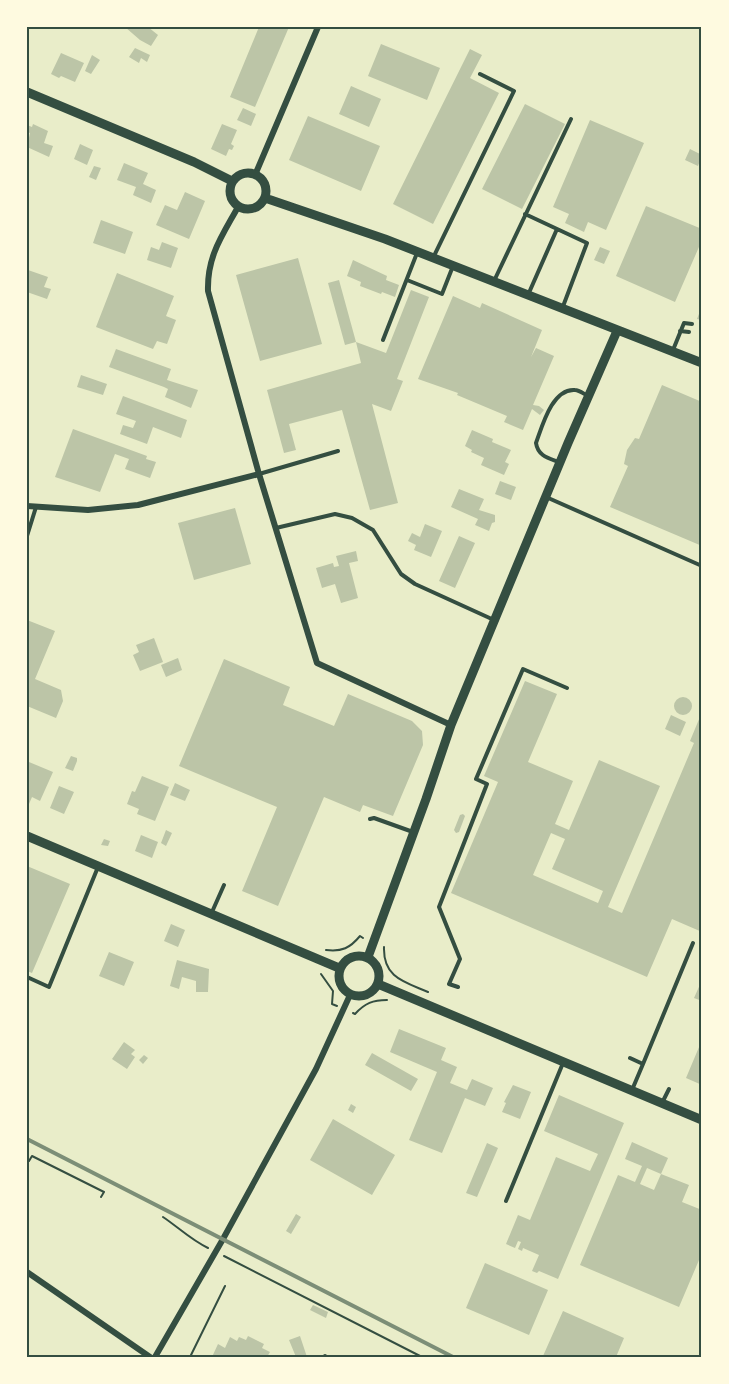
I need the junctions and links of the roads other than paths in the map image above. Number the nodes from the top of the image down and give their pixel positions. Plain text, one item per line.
1 (318, 27) edge
2 (480, 74) dead end
3 (27, 92) edge
4 (571, 118) dead end
5 (255, 174) junction
6 (232, 181) junction
7 (265, 198) junction
8 (238, 207) junction
9 (525, 214) junction
10 (557, 229) junction
11 (418, 252) junction
12 (433, 258) junction
13 (453, 266) junction
14 (407, 279) junction
15 (494, 282) junction
16 (528, 296) junction
17 (562, 309) junction
18 (692, 324) dead end
19 (680, 330) junction
20 (617, 331) junction
21 (690, 332) dead end
22 (383, 340) dead end
23 (672, 352) junction
24 (702, 363) edge
25 (588, 396) junction
26 (338, 451) dead end
27 (560, 462) junction
28 (259, 474) junction
29 (545, 497) junction
30 (27, 506) edge
31 (36, 507) junction
32 (275, 528) junction
33 (27, 536) edge
34 (702, 566) edge
35 (494, 620) junction
36 (567, 688) dead end
37 (451, 725) junction
38 (370, 819) dead end
39 (414, 832) junction
40 (27, 836) edge
41 (98, 866) junction
42 (224, 885) dead end
43 (212, 914) junction
44 (693, 943) dead end
45 (368, 957) junction
46 (339, 968) junction
47 (27, 977) edge
48 (378, 984) junction
49 (458, 987) dead end
50 (350, 995) junction
51 (630, 1058) dead end
52 (564, 1062) junction
53 (643, 1064) junction
54 (669, 1089) dead end
55 (632, 1091) junction
56 (662, 1103) junction
57 (702, 1120) edge
58 (506, 1201) dead end
59 (27, 1272) edge
60 (152, 1357) edge

1 - 5 street
2 - 12 lane
3 - 6 street
4 - 9 lane
5 - 6 street
5 - 7 street
6 - 8 street
7 - 8 street
7 - 11 street
8 - 28 street
9 - 10 lane
9 - 15 lane
10 - 16 lane
10 - 17 lane
11 - 12 street
11 - 14 lane
12 - 13 street
13 - 14 lane
13 - 15 street
14 - 22 lane
15 - 16 street
16 - 17 street
17 - 20 street
18 - 19 lane
19 - 21 lane
19 - 23 lane
20 - 23 street
20 - 25 street
23 - 24 street
25 - 27 street
25 - 27 lane
26 - 28 lane
27 - 29 street
28 - 31 street
28 - 32 street
29 - 34 lane
29 - 35 street
30 - 31 street
31 - 33 lane
32 - 35 lane
32 - 37 street
35 - 37 street
36 - 49 lane
37 - 39 street
38 - 39 lane
39 - 45 street
40 - 41 street
41 - 43 street
41 - 47 lane
42 - 43 lane
43 - 46 street
44 - 53 lane
45 - 46 street
45 - 48 street
46 - 50 street
48 - 50 street
48 - 52 street
50 - 60 street
51 - 53 lane
52 - 55 street
52 - 58 lane
53 - 55 lane
54 - 56 lane
55 - 56 street
56 - 57 street
59 - 60 street

